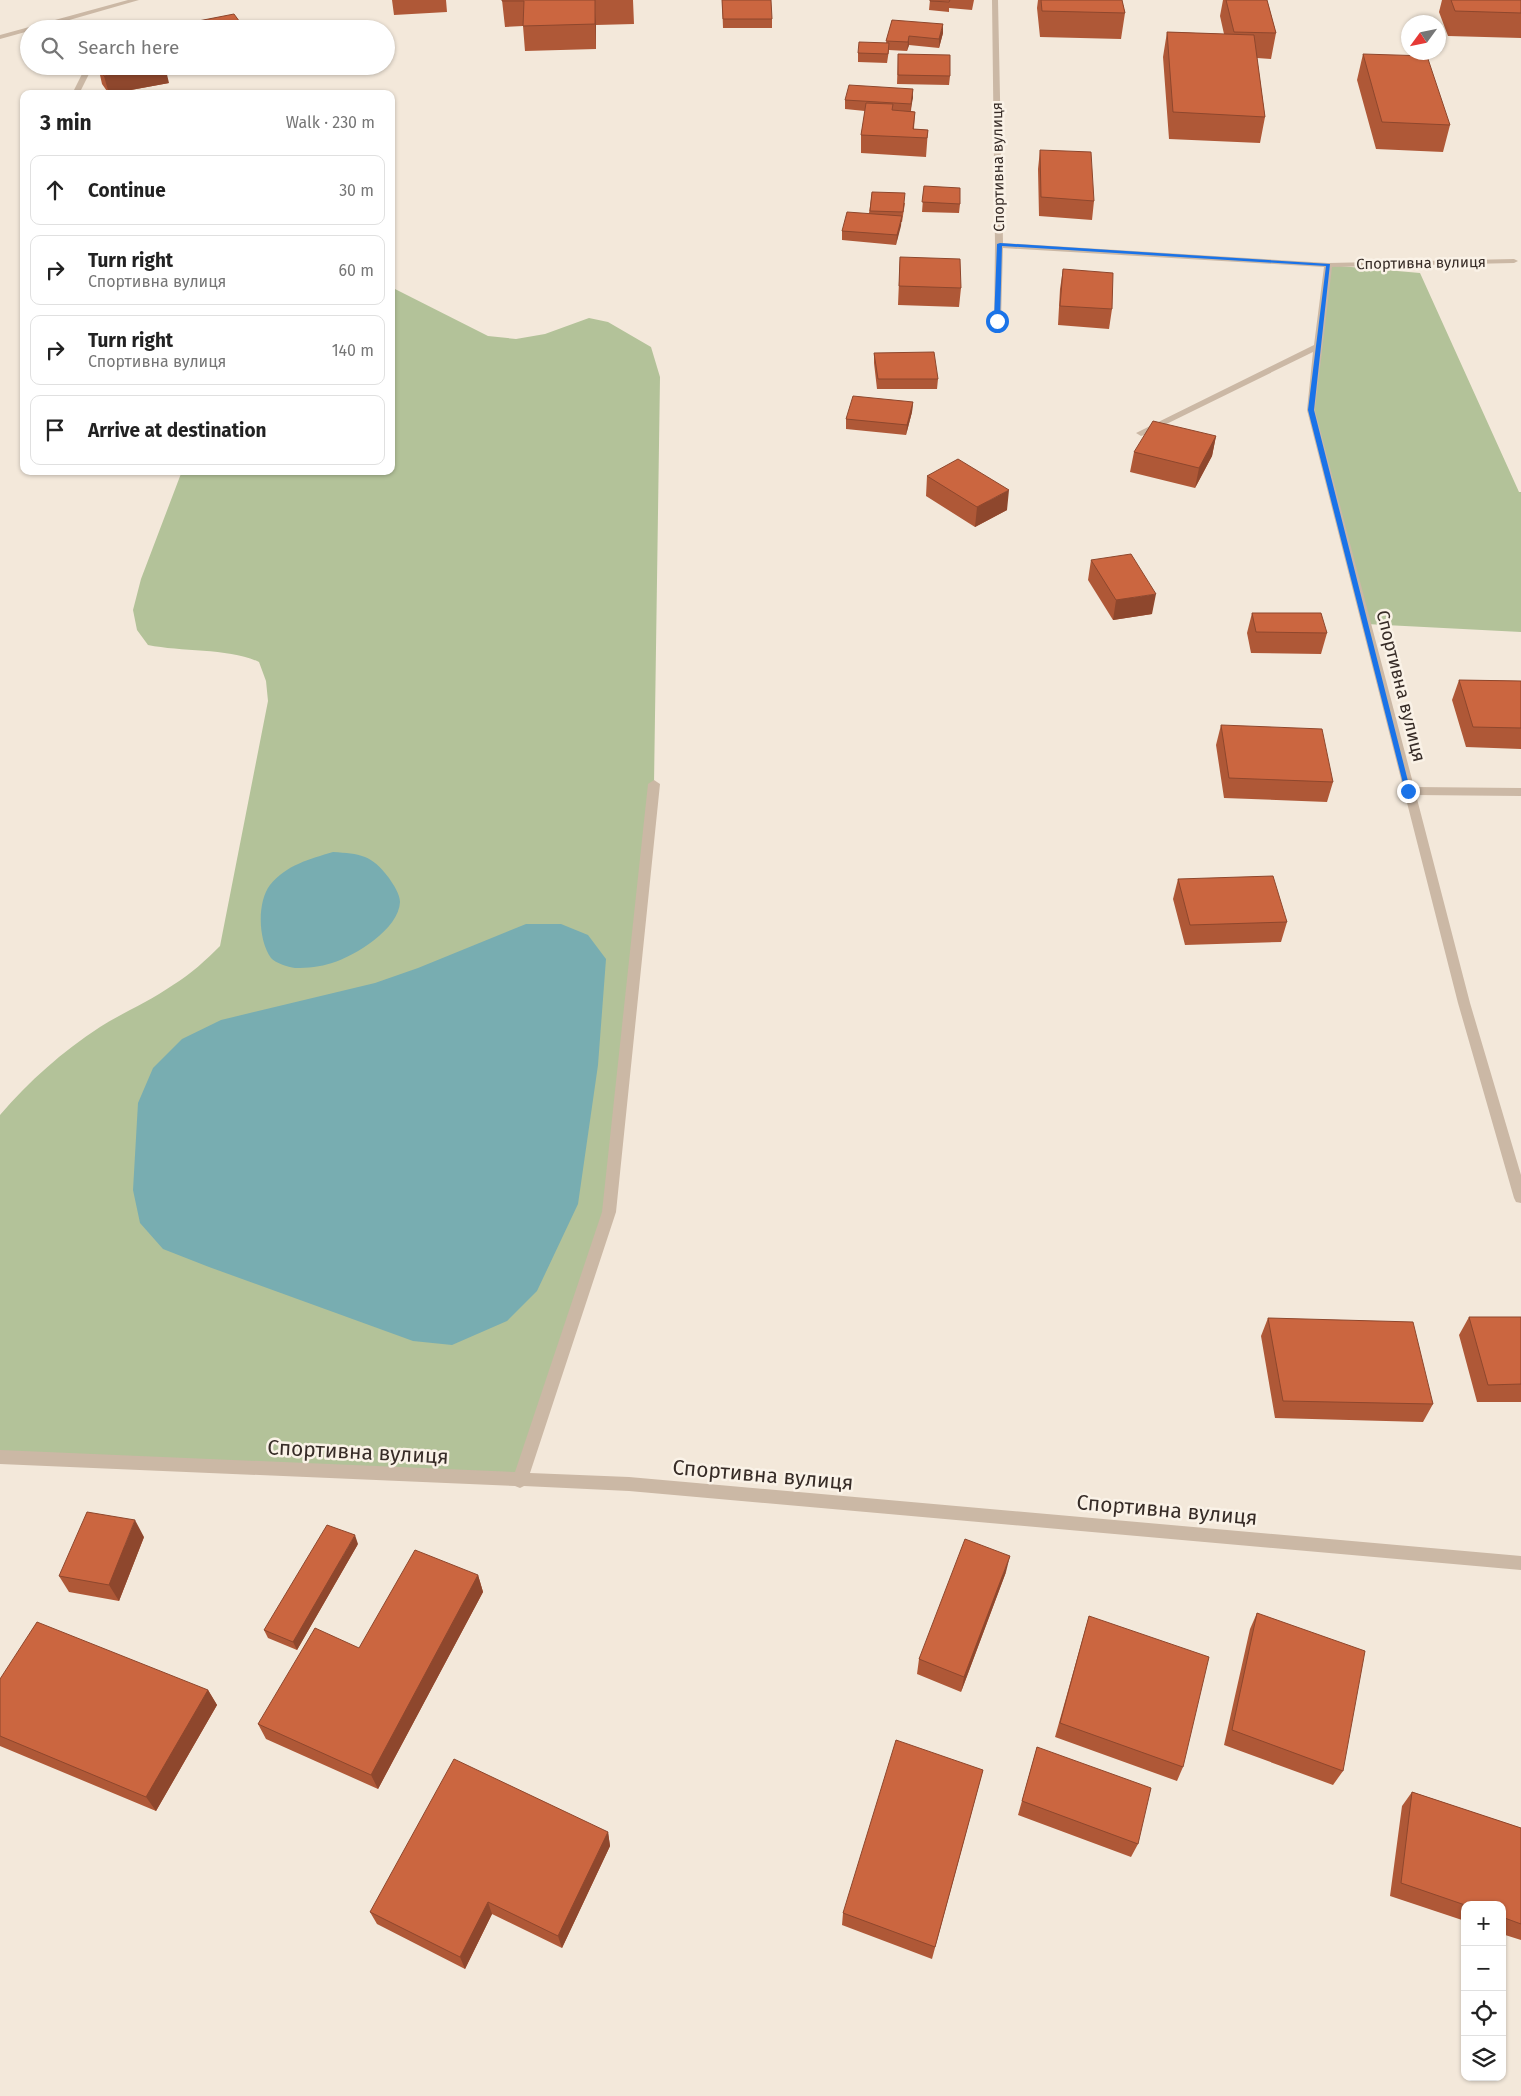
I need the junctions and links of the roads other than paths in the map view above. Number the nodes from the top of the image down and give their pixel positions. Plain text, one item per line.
1 (136, 0) edge
2 (995, 0) edge
3 (59, 20) edge
4 (20, 31) edge
5 (0, 37) edge
6 (85, 75) edge
7 (77, 90) edge
8 (1000, 244) junction
9 (1514, 261) dead end
10 (1328, 265) junction
11 (997, 321) dead end
12 (1319, 346) junction
13 (1141, 433) dead end
14 (654, 784) dead end
15 (1408, 791) junction
16 (1521, 792) edge
17 (1521, 1198) edge
18 (0, 1457) edge
19 (520, 1481) junction
20 (1521, 1563) edge

1 - 3 street
2 - 8 street, Спортивна вулиця
4 - 5 street
6 - 7 street
8 - 10 street, Спортивна вулиця
8 - 11 street
9 - 10 street, Спортивна вулиця
10 - 12 street, Спортивна вулиця
12 - 13 street
12 - 15 street, Спортивна вулиця
14 - 19 street
15 - 16 street
15 - 17 street, Спортивна вулиця
18 - 19 street, Спортивна вулиця
19 - 20 street, Спортивна вулиця

